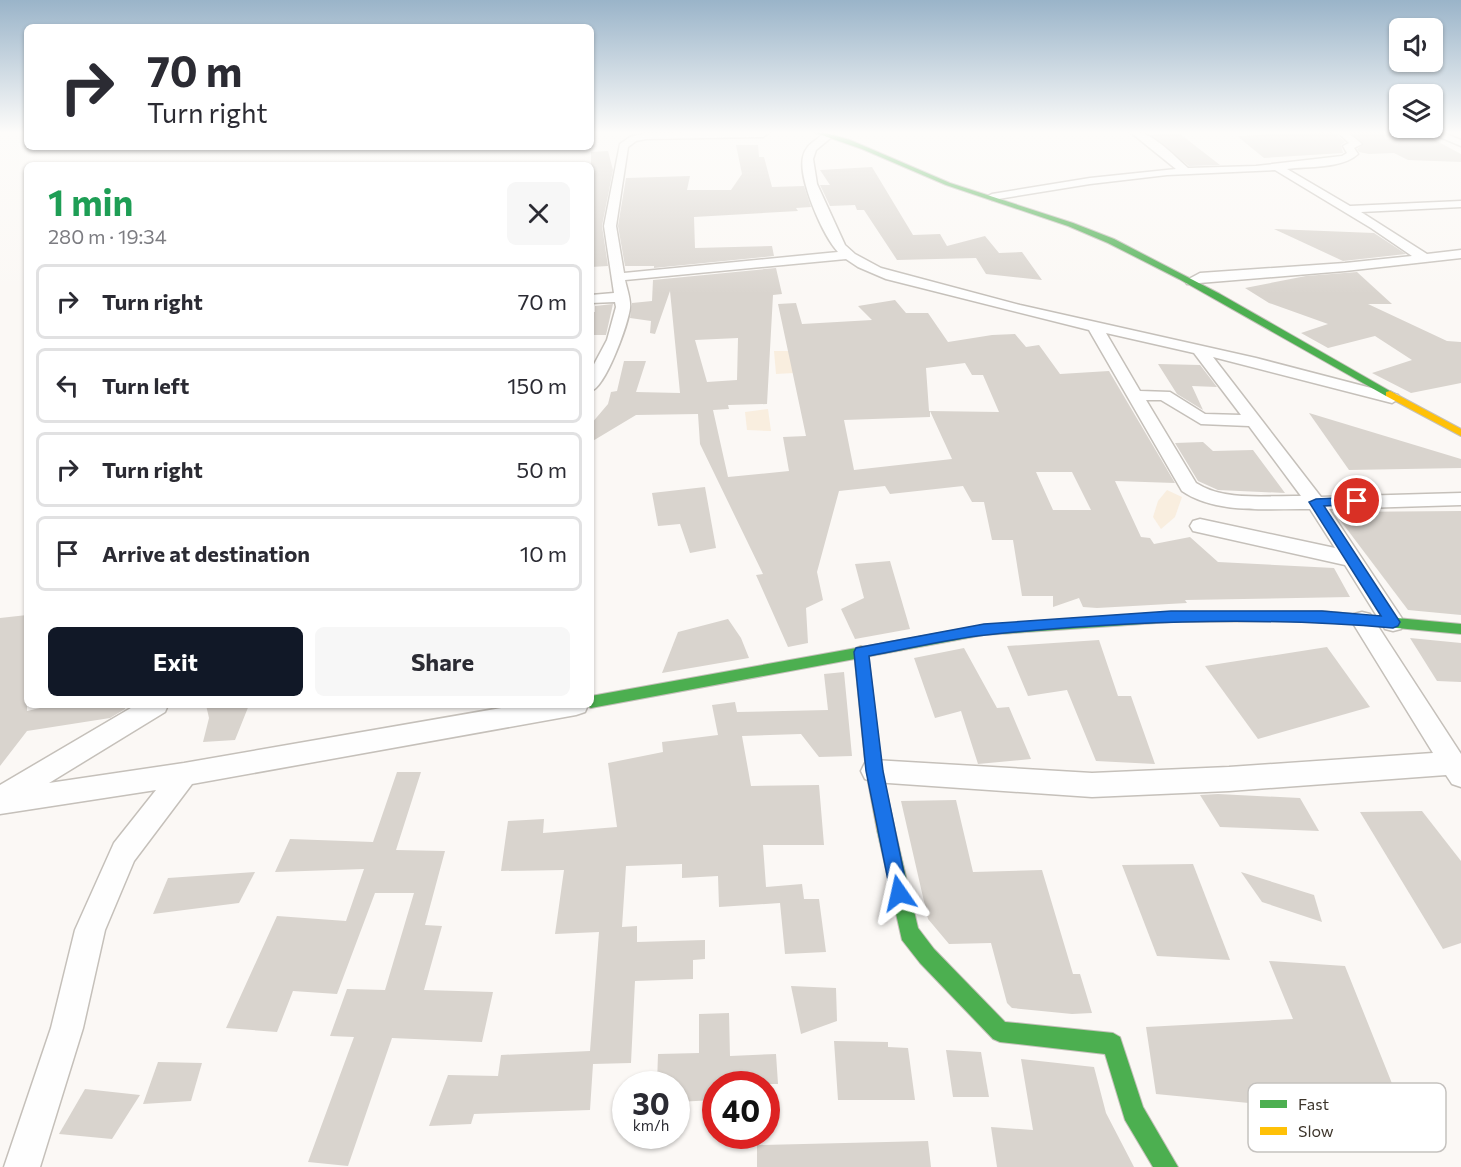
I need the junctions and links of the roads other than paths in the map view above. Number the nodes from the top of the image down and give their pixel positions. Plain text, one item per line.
1 (617, 185) edge
2 (812, 185) edge
3 (954, 185) edge
4 (1063, 185) edge
5 (1309, 185) edge
6 (992, 197) junction
7 (1461, 204) edge
8 (1350, 209) junction
9 (1461, 254) edge
10 (848, 255) junction
11 (1424, 258) junction
12 (619, 277) junction
13 (1192, 281) junction
14 (621, 297) junction
15 (594, 299) edge
16 (1094, 326) junction
17 (594, 343) edge
18 (611, 346) junction
19 (1200, 350) junction
20 (594, 380) edge
21 (1135, 396) junction
22 (1398, 399) junction
23 (1254, 421) junction
24 (1461, 434) edge
25 (1461, 499) edge
26 (1316, 502) junction
27 (1200, 526) dead end
28 (1352, 559) junction
29 (1362, 620) junction
30 (1393, 622) junction
31 (1461, 629) edge
32 (861, 652) junction
33 (594, 701) edge
34 (151, 708) edge
35 (559, 708) edge
36 (1457, 769) edge
37 (874, 771) junction
38 (184, 774) junction
39 (0, 800) edge
40 (22, 1167) edge
41 (1166, 1167) edge

1 - 12 street
2 - 10 street
3 - 6 street
4 - 6 street
5 - 8 street
6 - 13 street
7 - 8 street
8 - 11 street
9 - 11 street
10 - 12 street
10 - 16 street
11 - 13 street
12 - 14 street
13 - 22 street
14 - 15 street
14 - 18 street
16 - 19 street
16 - 21 street
17 - 18 street
18 - 20 street
19 - 22 street
19 - 23 street
21 - 23 street
21 - 26 street
22 - 24 street
23 - 26 street
25 - 26 street
26 - 28 street
27 - 28 street
28 - 30 street
29 - 30 street
29 - 32 street
29 - 36 street
30 - 31 street
32 - 33 street
32 - 37 street
34 - 39 street
35 - 38 street
36 - 37 street
37 - 41 street
38 - 39 street
38 - 40 street

